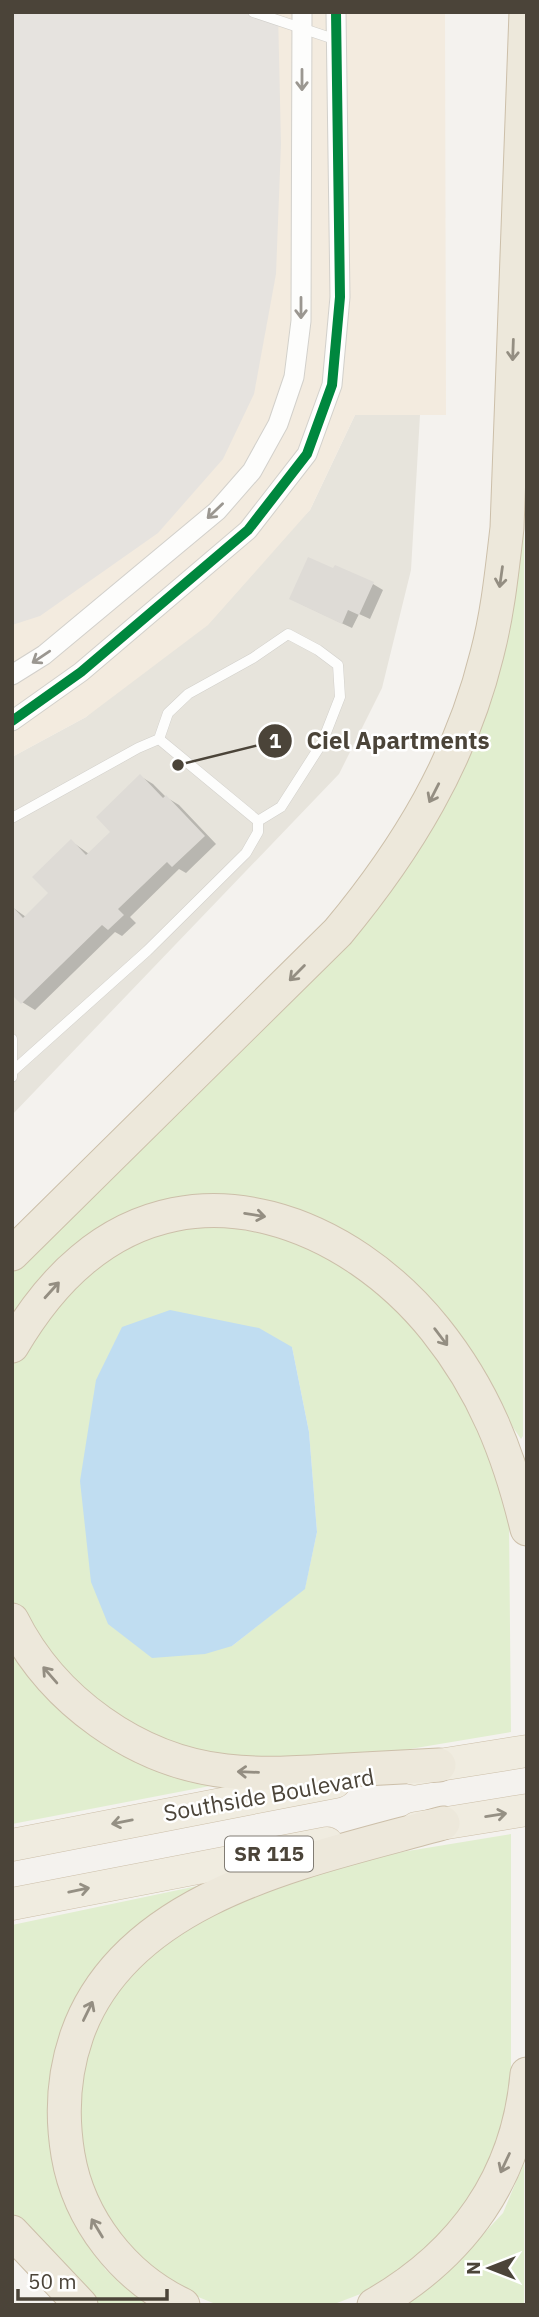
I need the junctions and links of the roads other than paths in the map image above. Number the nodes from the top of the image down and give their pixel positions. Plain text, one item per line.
1 (253, 12) edge
2 (336, 12) edge
3 (526, 12) edge
4 (302, 20) edge
5 (337, 40) junction
6 (12, 675) edge
7 (12, 721) edge
8 (159, 739) junction
9 (12, 818) edge
10 (258, 821) junction
11 (12, 1039) edge
12 (13, 1073) edge
13 (12, 1254) edge
14 (12, 1346) edge
15 (527, 1529) edge
16 (12, 1620) edge
17 (527, 1751) edge
18 (439, 1765) junction
19 (527, 1810) edge
20 (443, 1823) junction
21 (12, 1844) edge
22 (12, 1905) edge
23 (527, 2074) edge
24 (12, 2232) edge
25 (81, 2305) edge
26 (183, 2305) edge
27 (374, 2305) edge

1 - 4 lane
2 - 5 street
3 -> 13 highway
4 - 5 lane
4 -> 6 street
5 - 7 street
8 - 9 lane
8 - 10 lane
8 - 10 lane
10 - 12 lane
11 - 12 lane
14 -> 15 highway
18 -> 16 highway
17 - 18 highway, Southside Boulevard / SR 115
18 -> 21 highway, Southside Boulevard / SR 115
20 -> 19 highway, SR 115
22 -> 20 highway, SR 115
26 -> 20 highway
23 -> 27 highway
24 - 25 highway

